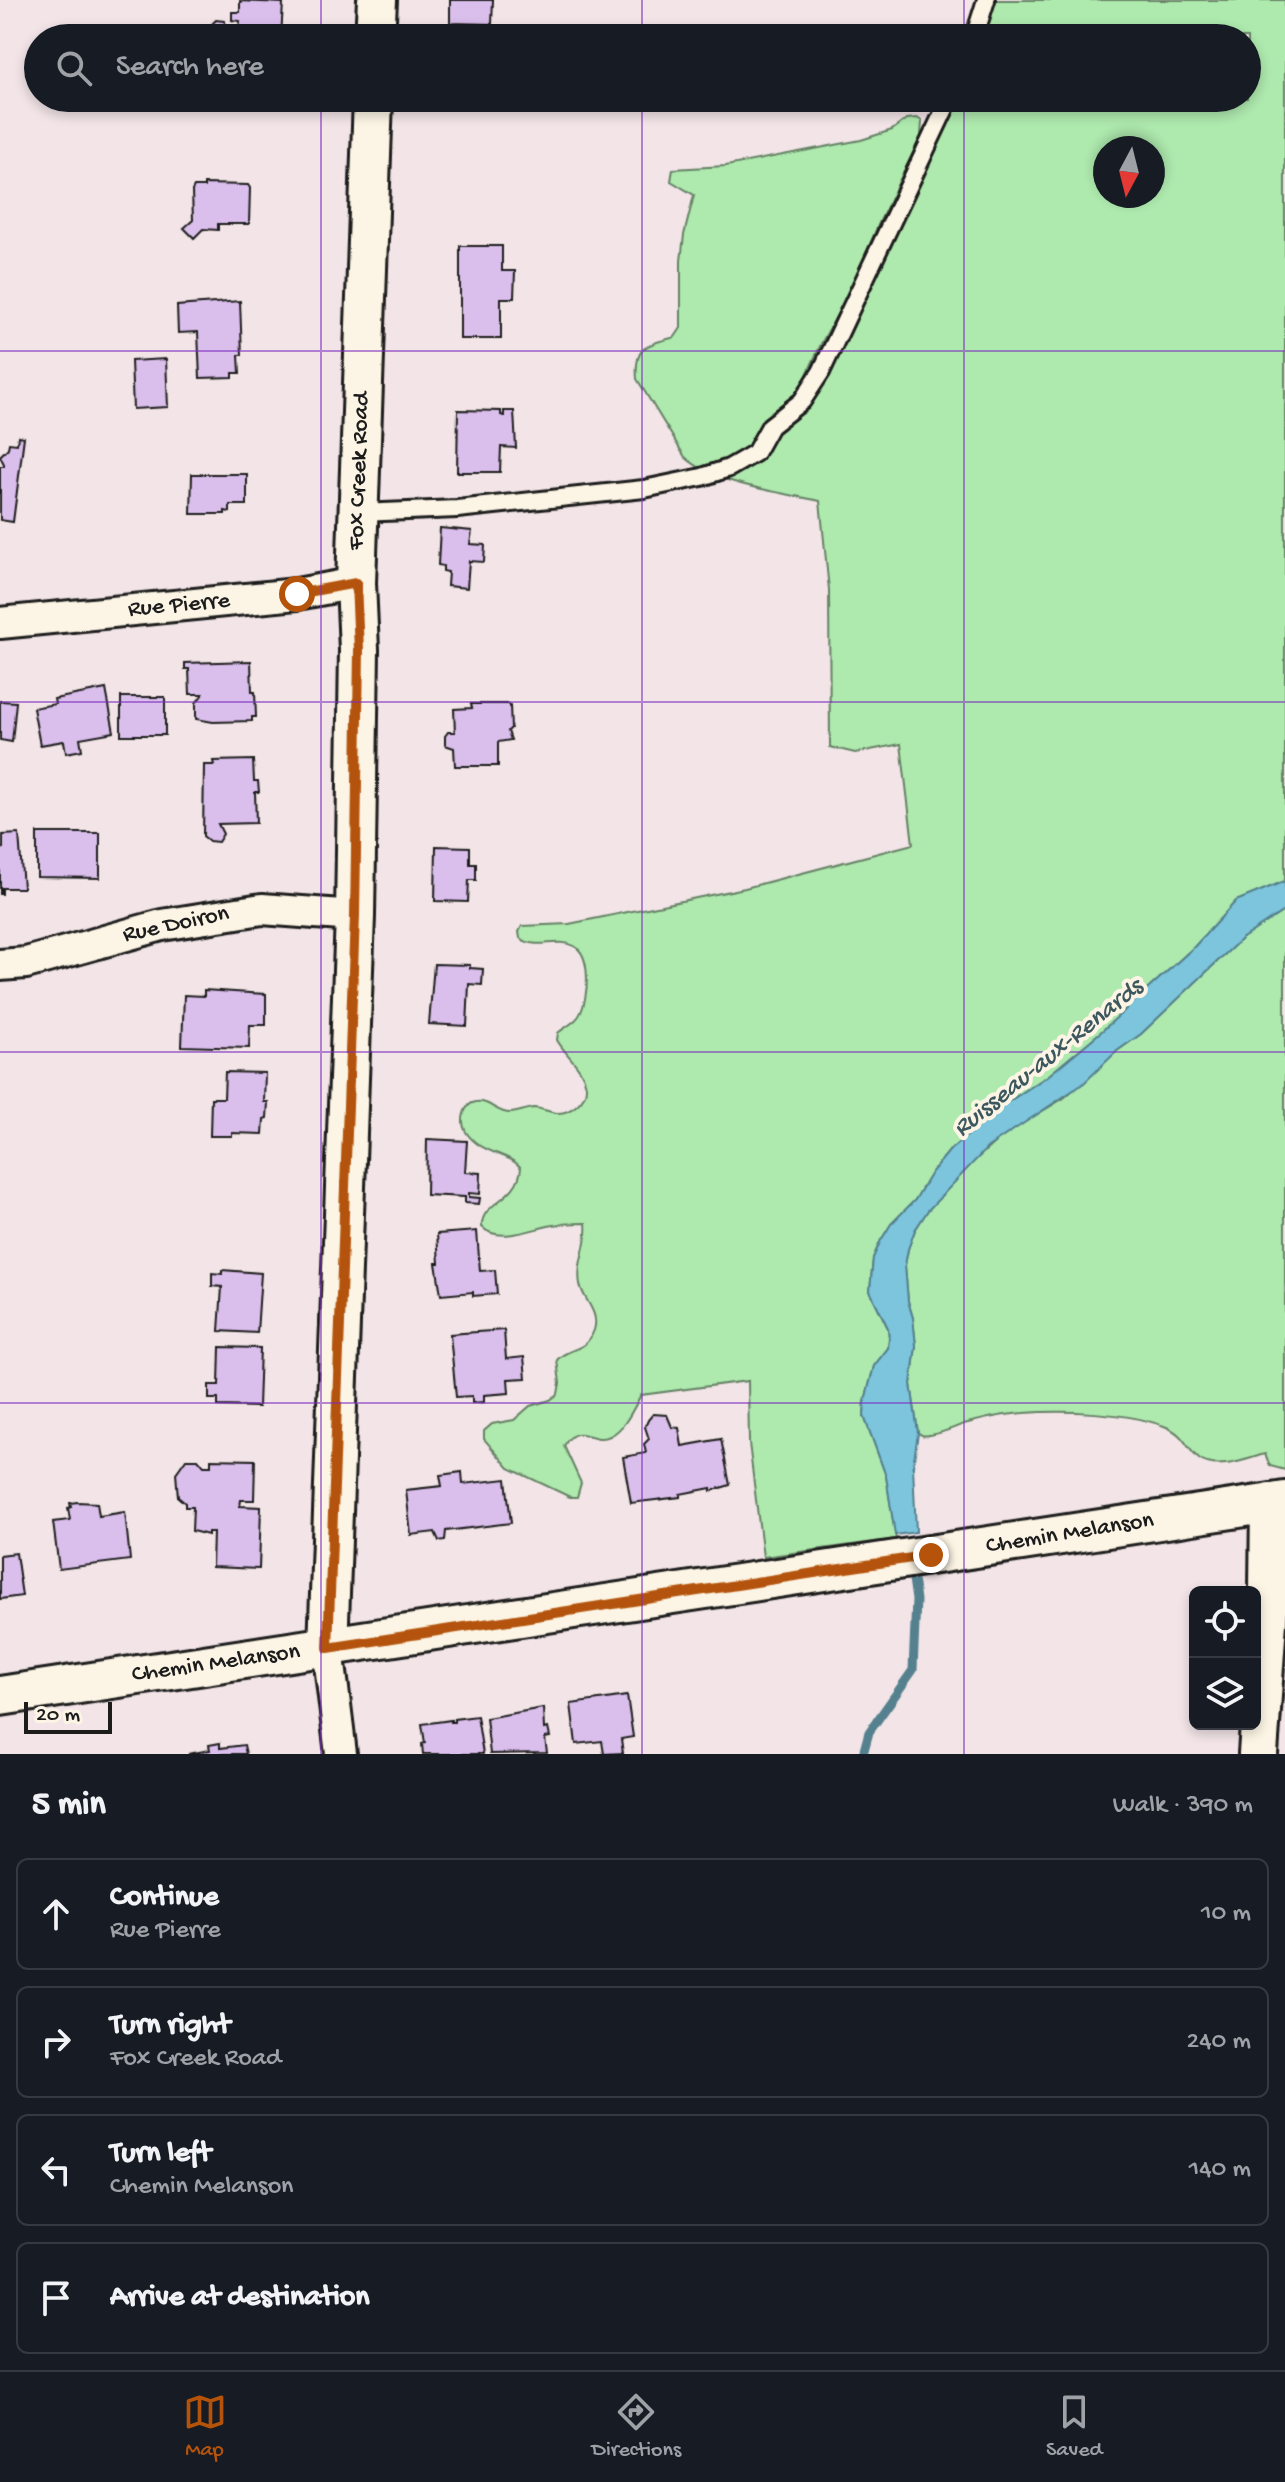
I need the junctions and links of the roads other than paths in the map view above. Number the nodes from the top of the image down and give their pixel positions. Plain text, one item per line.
1 (377, 0) edge
2 (986, 0) edge
3 (376, 24) edge
4 (978, 24) edge
5 (373, 112) edge
6 (943, 112) edge
7 (359, 513) junction
8 (356, 583) junction
9 (0, 623) edge
10 (355, 916) junction
11 (0, 965) edge
12 (1277, 1502) edge
13 (328, 1648) junction
14 (0, 1696) edge
15 (341, 1754) edge
16 (1258, 1754) edge

1 - 3 street
2 - 4 lane
5 - 7 street, Fox Creek Road
6 - 7 lane
7 - 8 street, Fox Creek Road
8 - 9 street, Rue Pierre
8 - 10 street, Fox Creek Road
10 - 11 street, Rue Doiron
10 - 13 street, Fox Creek Road
12 - 13 street, Chemin Melanson
12 - 16 street
13 - 14 street, Chemin Melanson
13 - 15 street, Fox Creek Road

